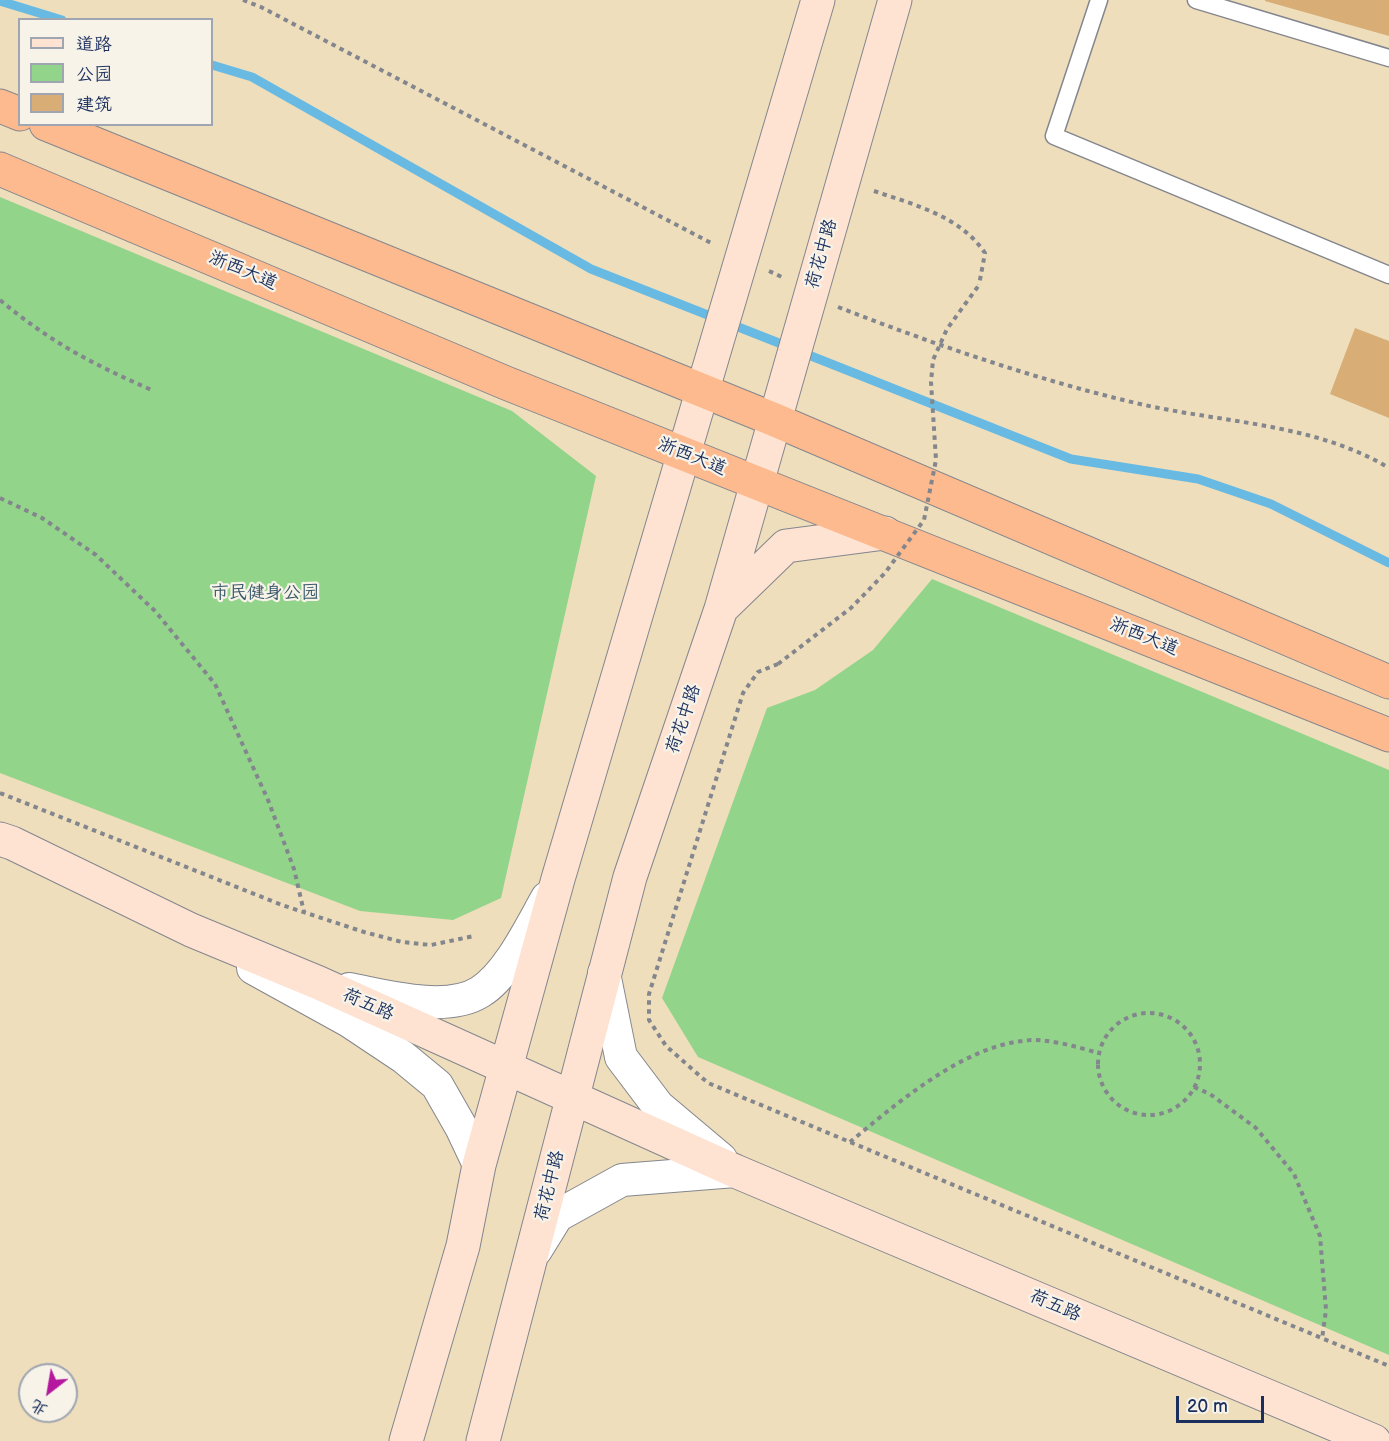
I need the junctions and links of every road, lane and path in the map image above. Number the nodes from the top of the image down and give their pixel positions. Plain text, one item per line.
1 (818, 0) edge
2 (895, 0) edge
3 (1099, 0) edge
4 (1196, 0) edge
5 (1389, 58) edge
6 (0, 106) edge
7 (18, 113) edge
8 (51, 126) edge
9 (0, 169) edge
10 (864, 188) dead end
11 (1389, 275) edge
12 (0, 300) edge
13 (154, 391) dead end
14 (701, 391) junction
15 (775, 420) junction
16 (683, 453) junction
17 (757, 482) junction
18 (0, 498) edge
19 (885, 533) junction
20 (721, 609) junction
21 (1389, 682) edge
22 (1389, 735) edge
23 (0, 793) edge
24 (0, 839) edge
25 (558, 879) junction
26 (304, 912) junction
27 (191, 930) junction
28 (474, 936) dead end
29 (604, 972) junction
30 (319, 983) junction
31 (1099, 1053) junction
32 (506, 1067) junction
33 (1194, 1087) junction
34 (572, 1098) junction
35 (850, 1142) junction
36 (479, 1165) junction
37 (735, 1171) junction
38 (533, 1256) junction
39 (1322, 1339) junction
40 (1389, 1366) edge
41 (406, 1441) edge
42 (483, 1441) edge
43 (1374, 1441) edge

1 - 14 main road
2 - 15 main road, 荷花中路
3 - 11 lane
4 - 5 lane
6 - 7 highway
8 - 14 highway
9 - 16 highway, 浙西大道
10 - 35 path, bridge
12 - 13 path
14 - 15 highway
14 - 16 main road
15 - 17 main road, 荷花中路
15 - 21 highway
16 - 17 highway, 浙西大道
16 - 25 main road
17 - 19 highway, 浙西大道
17 - 20 main road, 荷花中路
18 - 26 path
19 - 20 main road
19 - 22 highway, 浙西大道
20 - 29 main road, 荷花中路
23 - 26 path
24 - 27 main road, 荷五路
25 - 30 street
25 - 32 main road
26 - 28 path
27 - 30 main road, 荷五路
27 - 36 street
29 - 34 main road, 荷花中路
29 - 37 street, 荷五路
30 - 32 main road, 荷五路
31 - 33 path
31 - 33 path
31 - 35 path
32 - 34 main road, 荷五路
32 - 36 main road
33 - 39 path
34 - 37 main road, 荷五路
34 - 38 main road, 荷花中路
35 - 39 path
36 - 41 main road
37 - 38 street
37 - 43 main road, 荷五路
38 - 42 main road, 荷花中路
39 - 40 path

